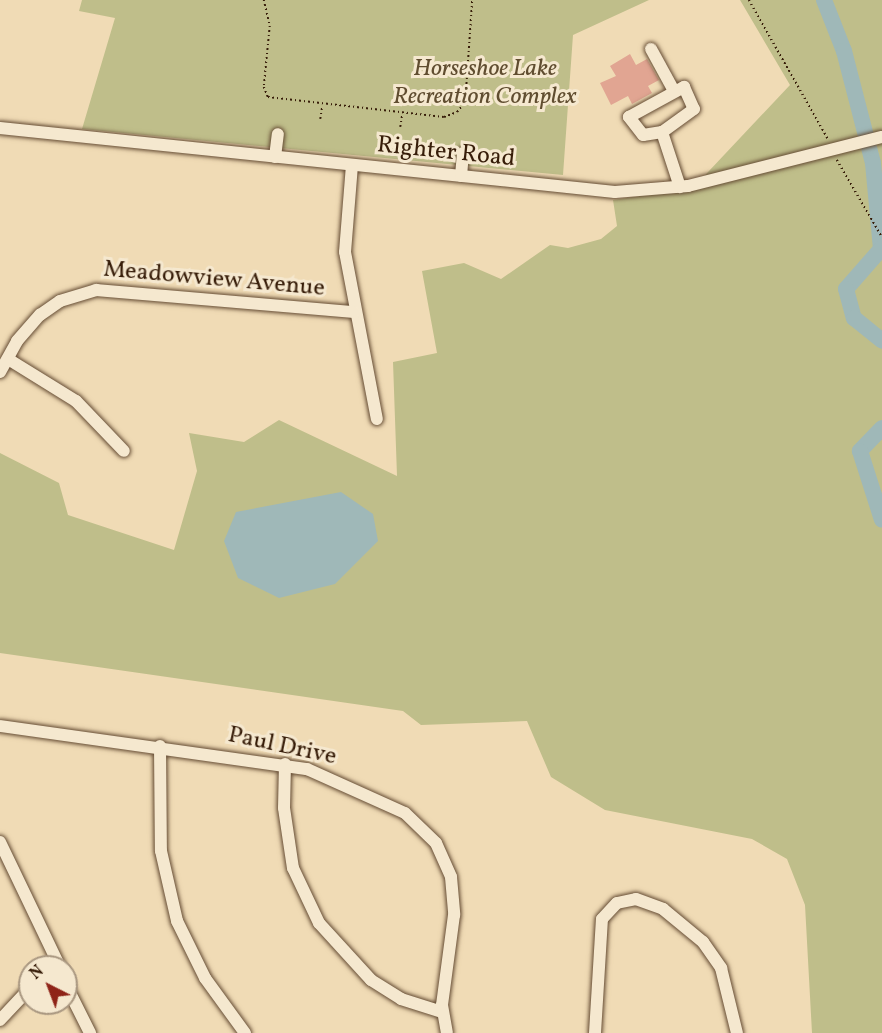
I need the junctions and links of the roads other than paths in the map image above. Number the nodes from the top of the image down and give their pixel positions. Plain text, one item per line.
1 (651, 49) dead end
2 (674, 91) junction
3 (0, 128) edge
4 (662, 132) junction
5 (278, 134) dead end
6 (882, 137) edge
7 (463, 153) dead end
8 (275, 157) junction
9 (352, 165) junction
10 (461, 176) junction
11 (680, 187) junction
12 (354, 312) junction
13 (8, 359) junction
14 (0, 372) edge
15 (376, 419) dead end
16 (124, 451) dead end
17 (0, 726) edge
18 (160, 746) junction
19 (285, 764) junction
20 (0, 842) edge
21 (54, 955) edge
22 (18, 1001) edge
23 (78, 1009) edge
24 (442, 1012) junction
25 (0, 1020) edge
26 (90, 1033) edge
27 (245, 1033) edge
28 (447, 1033) edge
29 (595, 1033) edge
30 (737, 1033) edge

1 - 2 street
2 - 4 street
2 - 4 street
3 - 8 street, Righter Road
4 - 11 street
5 - 8 street
6 - 11 street, Righter Road
7 - 10 street
8 - 9 street, Righter Road
9 - 10 street, Righter Road
9 - 12 street
10 - 11 street, Righter Road
12 - 13 street, Meadowview Avenue
12 - 15 street
13 - 14 street, Meadowview Avenue
13 - 16 street
17 - 18 street, Paul Drive
18 - 19 street, Paul Drive
18 - 27 street
19 - 24 street
19 - 24 street, Paul Drive
20 - 21 street
22 - 25 street
23 - 26 street
24 - 28 street, Paul Drive
29 - 30 street

